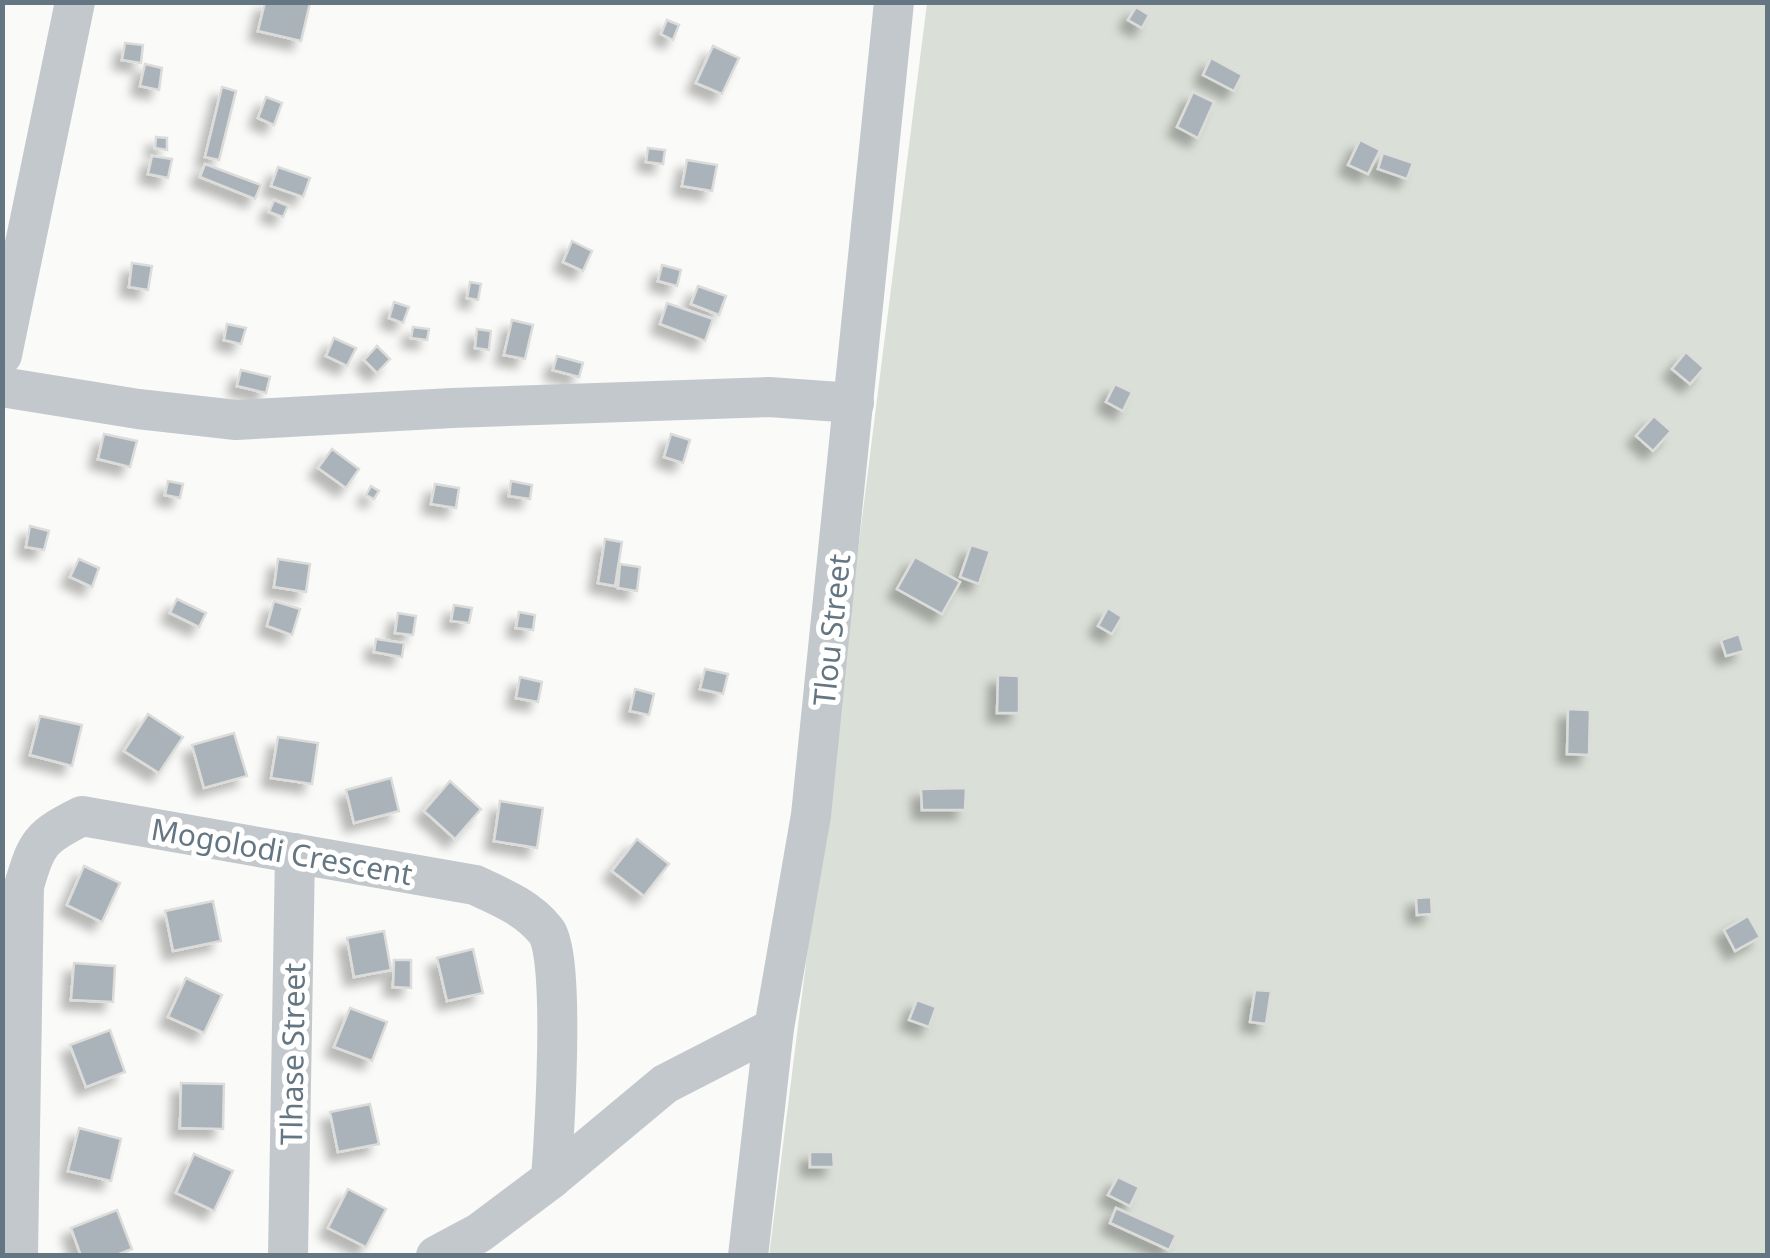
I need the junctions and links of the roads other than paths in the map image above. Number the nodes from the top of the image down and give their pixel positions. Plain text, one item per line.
1 (75, 2) edge
2 (894, 2) edge
3 (2, 355) edge
4 (2, 387) edge
5 (854, 403) junction
6 (295, 853) junction
7 (774, 1028) junction
8 (551, 1178) junction
9 (18, 1256) edge
10 (288, 1256) edge
11 (436, 1256) edge
12 (748, 1256) edge

1 - 3 street
2 - 5 street, Tlou Street
4 - 5 street
5 - 7 street, Tlou Street
6 - 8 street, Mogolodi Crescent
6 - 9 street, Mogolodi Crescent
6 - 10 street, Tlhase Street
7 - 8 street
7 - 12 street, Tlou Street
8 - 11 street

